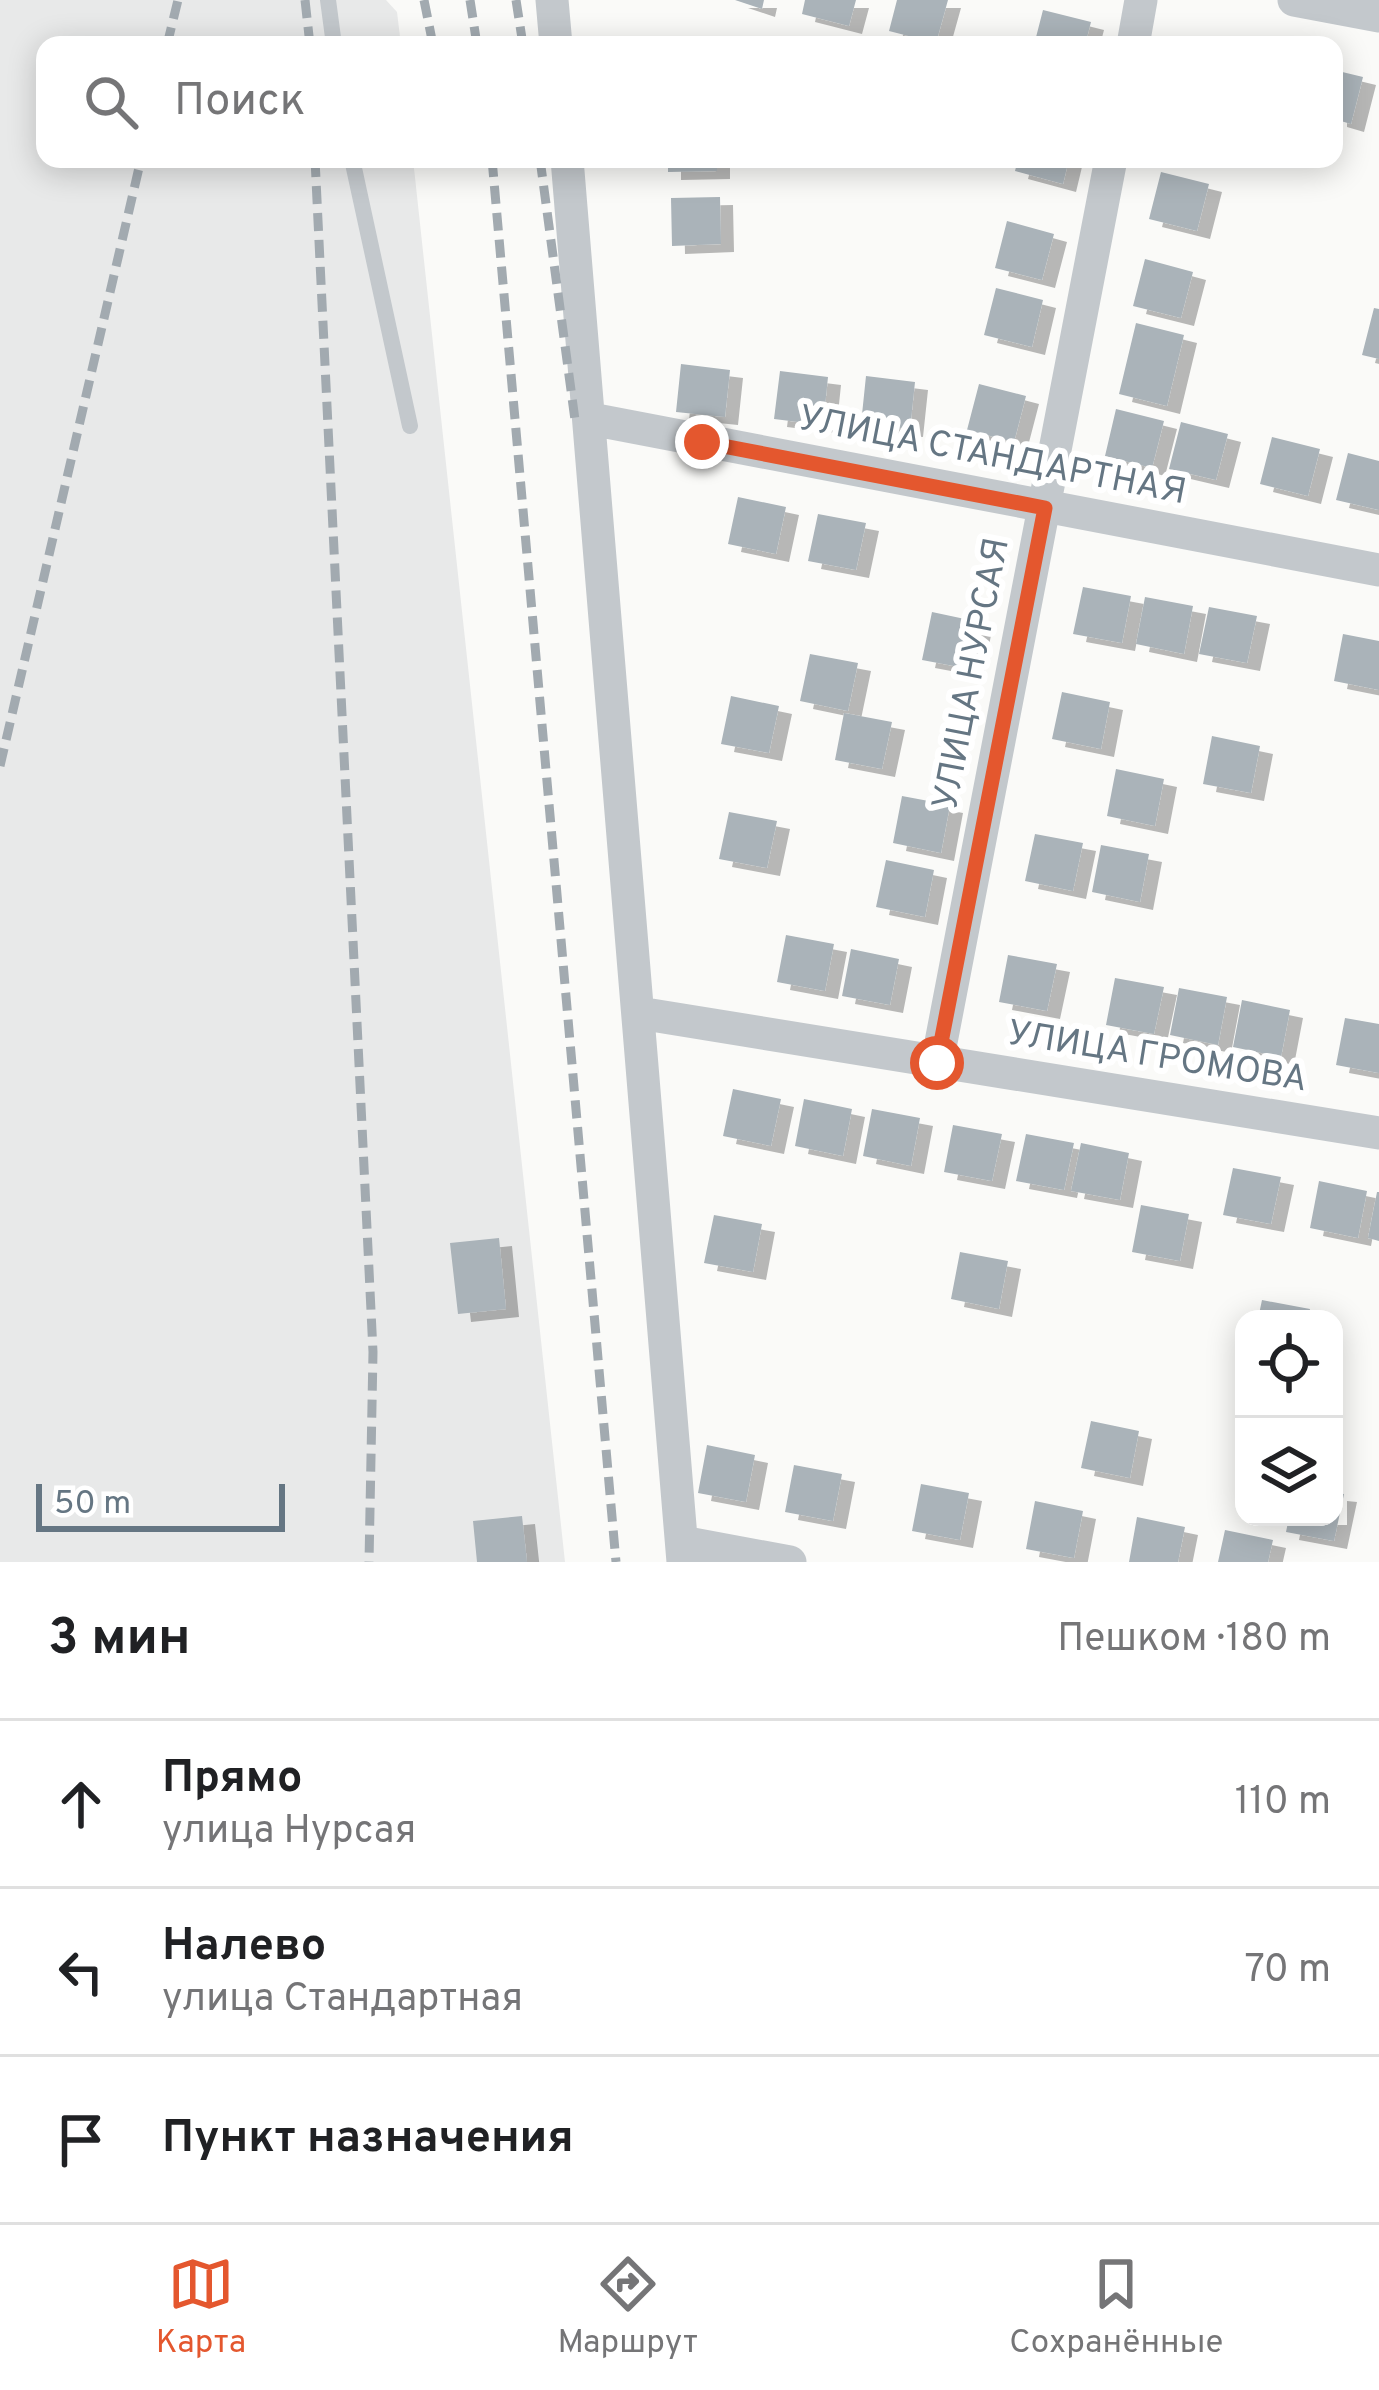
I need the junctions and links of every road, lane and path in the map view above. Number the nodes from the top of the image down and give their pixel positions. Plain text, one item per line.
1 (328, 0) edge
2 (553, 0) edge
3 (1141, 0) edge
4 (1294, 0) edge
5 (1379, 16) edge
6 (333, 36) edge
7 (555, 36) edge
8 (1135, 36) edge
9 (354, 168) edge
10 (568, 168) edge
11 (1109, 168) edge
12 (590, 419) junction
13 (410, 426) dead end
14 (1045, 508) junction
15 (1379, 570) edge
16 (639, 1013) junction
17 (937, 1063) junction
18 (1379, 1132) edge
19 (682, 1552) edge
20 (790, 1562) edge

1 - 6 lane
2 - 7 street
3 - 8 street
4 - 5 street
9 - 13 lane
10 - 12 street
11 - 14 street, УЛИЦА НУРСАЯ
12 - 14 street, УЛИЦА СТАНДАРТНАЯ
12 - 16 street
14 - 15 street, УЛИЦА СТАНДАРТНАЯ
14 - 17 street, УЛИЦА НУРСАЯ
16 - 17 street, УЛИЦА ГРОМОВА
16 - 19 street
17 - 18 street, УЛИЦА ГРОМОВА
19 - 20 street

